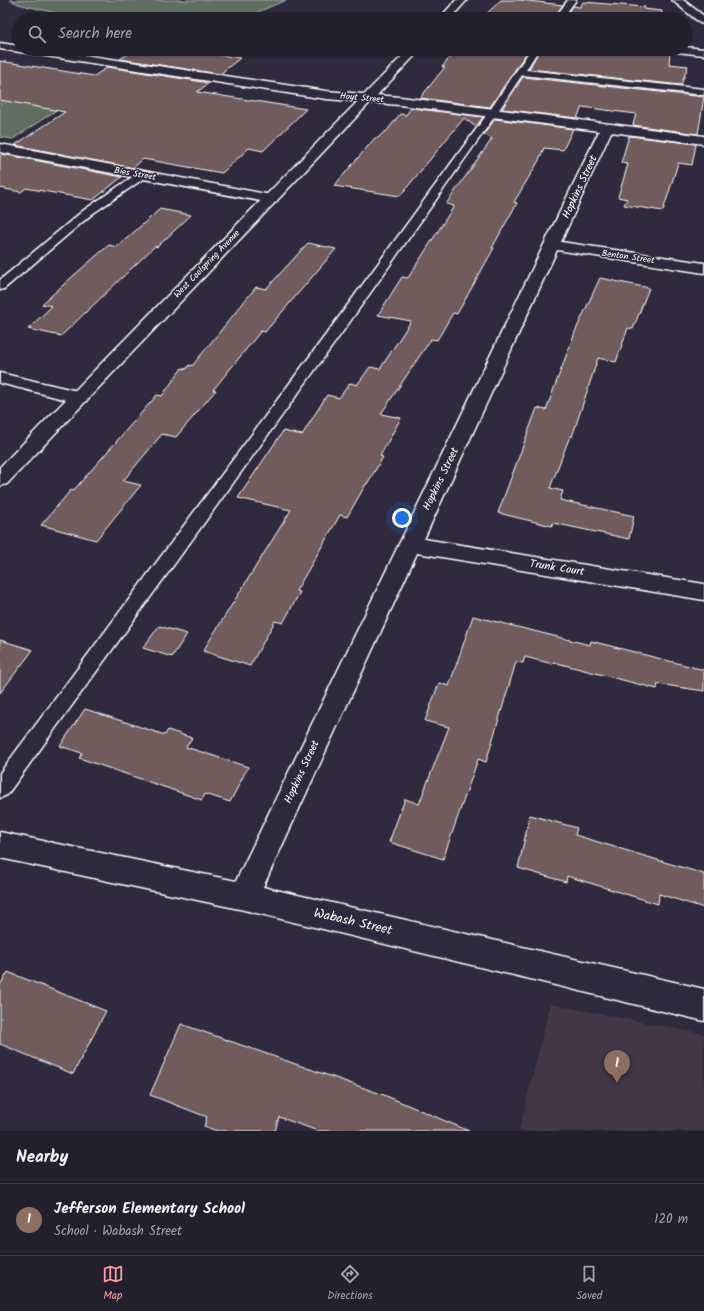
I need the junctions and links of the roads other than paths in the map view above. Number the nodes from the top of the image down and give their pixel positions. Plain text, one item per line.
1 (462, 0) edge
2 (572, 0) edge
3 (677, 0) edge
4 (451, 12) edge
5 (563, 12) edge
6 (704, 21) edge
7 (0, 46) edge
8 (12, 48) edge
9 (692, 51) edge
10 (704, 52) edge
11 (66, 56) edge
12 (408, 56) edge
13 (530, 56) edge
14 (520, 72) junction
15 (704, 92) edge
16 (364, 99) junction
17 (492, 114) junction
18 (607, 128) junction
19 (704, 140) edge
20 (0, 148) edge
21 (142, 175) junction
22 (271, 199) junction
23 (552, 245) junction
24 (704, 268) edge
25 (0, 286) edge
26 (0, 378) edge
27 (79, 397) junction
28 (0, 479) edge
29 (410, 544) junction
30 (704, 592) edge
31 (0, 789) edge
32 (0, 845) edge
33 (244, 896) junction
34 (704, 1005) edge

1 - 4 street
2 - 5 lane
3 - 6 street
7 - 8 street, Hoyt Street
9 - 10 street
11 - 16 street, Hoyt Street
12 - 16 street, West Coolspring Avenue
13 - 14 lane
14 - 15 lane
14 - 17 lane
16 - 17 street, Hoyt Street
16 - 22 street, West Coolspring Avenue
17 - 18 street, Hoyt Street
17 - 31 lane
18 - 19 street, Hoyt Street
18 - 23 street, Hopkins Street
20 - 21 street, Bies Street
21 - 22 street, Bies Street
21 - 25 lane
22 - 27 street, West Coolspring Avenue
23 - 24 street, Benton Street
23 - 29 street, Hopkins Street
26 - 27 street
27 - 28 street, West Coolspring Avenue
29 - 30 street, Trunk Court
29 - 33 street, Hopkins Street
32 - 33 street, Wabash Street
33 - 34 street, Wabash Street

